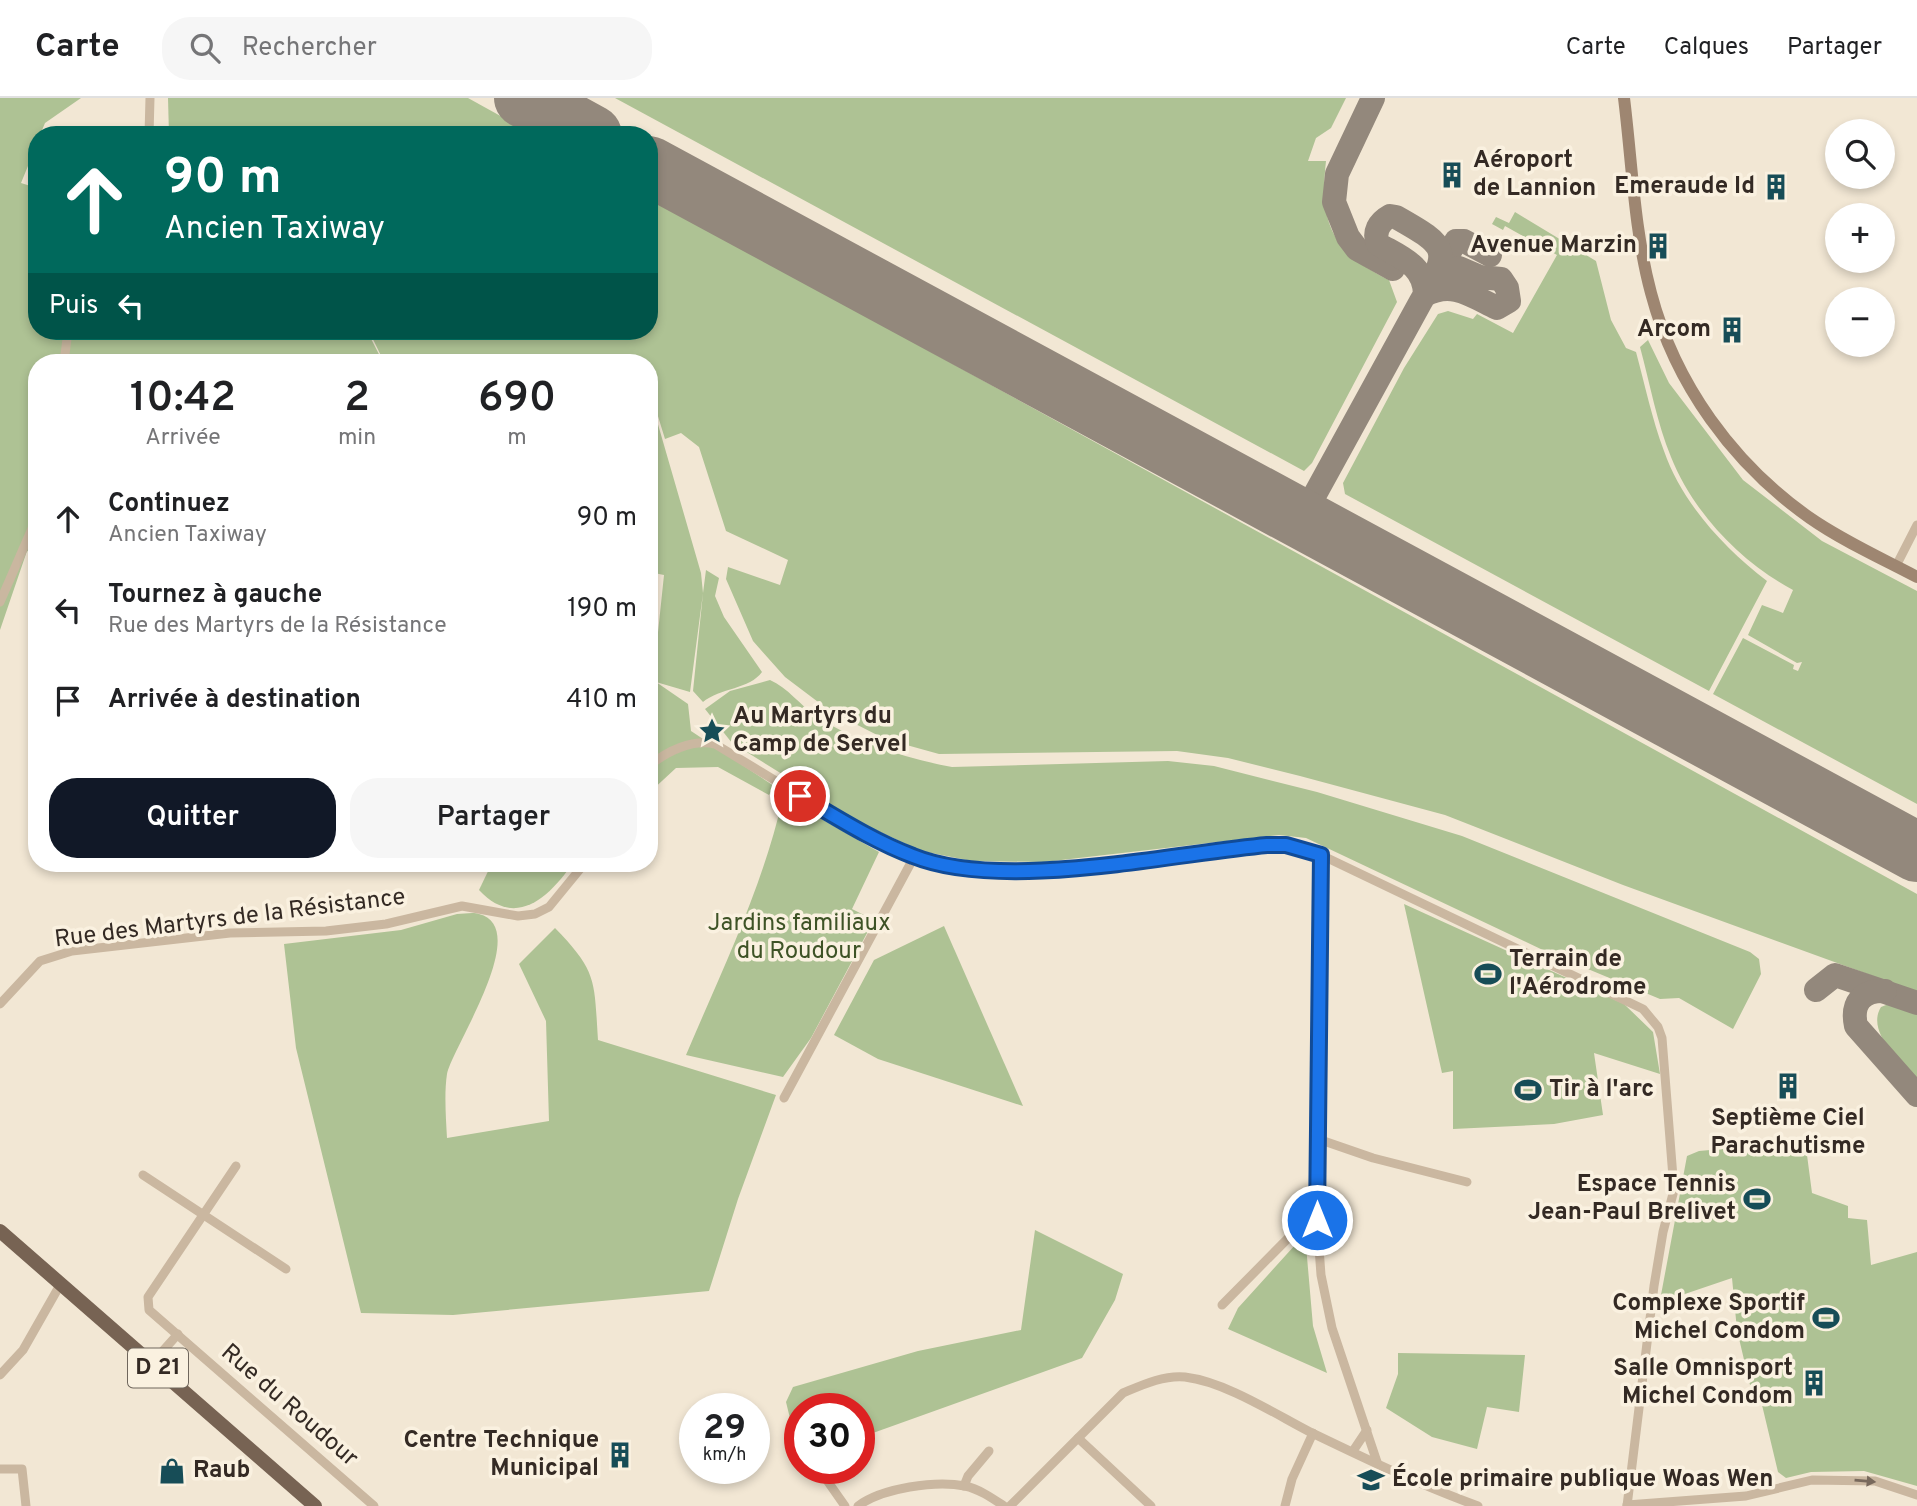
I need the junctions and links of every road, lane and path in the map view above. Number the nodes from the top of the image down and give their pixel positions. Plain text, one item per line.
1 (150, 98) edge
2 (1624, 98) edge
3 (149, 126) edge
4 (1917, 525) edge
5 (28, 537) edge
6 (1896, 566) junction
7 (1917, 577) edge
8 (0, 601) edge
9 (658, 761) edge
10 (1321, 855) junction
11 (914, 857) junction
12 (577, 872) edge
13 (0, 1004) edge
14 (784, 1098) dead end
15 (1318, 1139) junction
16 (236, 1166) dead end
17 (143, 1175) dead end
18 (1466, 1182) dead end
19 (1317, 1209) junction
20 (203, 1216) junction
21 (0, 1231) edge
22 (286, 1269) dead end
23 (60, 1285) junction
24 (1223, 1305) dead end
25 (178, 1334) junction
26 (152, 1363) junction
27 (0, 1375) edge
28 (1367, 1430) junction
29 (1313, 1433) junction
30 (1078, 1438) junction
31 (989, 1451) dead end
32 (1353, 1451) junction
33 (1377, 1462) junction
34 (0, 1469) edge
35 (830, 1484) edge
36 (964, 1486) junction
37 (1917, 1495) edge
38 (1627, 1505) edge
39 (26, 1506) edge
40 (315, 1506) edge
41 (374, 1506) edge
42 (845, 1506) edge
43 (858, 1506) edge
44 (1004, 1506) edge
45 (1010, 1506) edge
46 (1151, 1506) edge
47 (1285, 1506) edge
48 (1478, 1506) edge

1 - 3 street
2 - 6 main road
4 - 6 street
5 - 8 street
6 - 7 main road
9 - 11 street
10 - 11 street
10 - 15 street
10 - 38 street
11 - 14 street
12 - 13 street, Rue des Martyrs de la Résistance
15 - 18 street
15 - 19 street
16 - 20 street, Rue du Roudour
17 - 20 street
19 - 24 street
19 - 28 street
20 - 22 street
20 - 25 street, Rue du Roudour
21 - 23 main road, D 21
23 - 26 main road, D 21
23 - 27 street
25 - 26 street
25 - 41 street, Rue du Roudour
26 - 40 main road, D 21
28 - 32 street
28 - 33 street
29 - 30 street
29 - 32 street
29 - 47 street
30 - 45 street
30 - 46 street
31 - 36 street
32 - 33 street
33 - 48 street
34 - 39 street
35 - 42 street
36 - 43 street
36 - 44 street
38 -> 37 street

